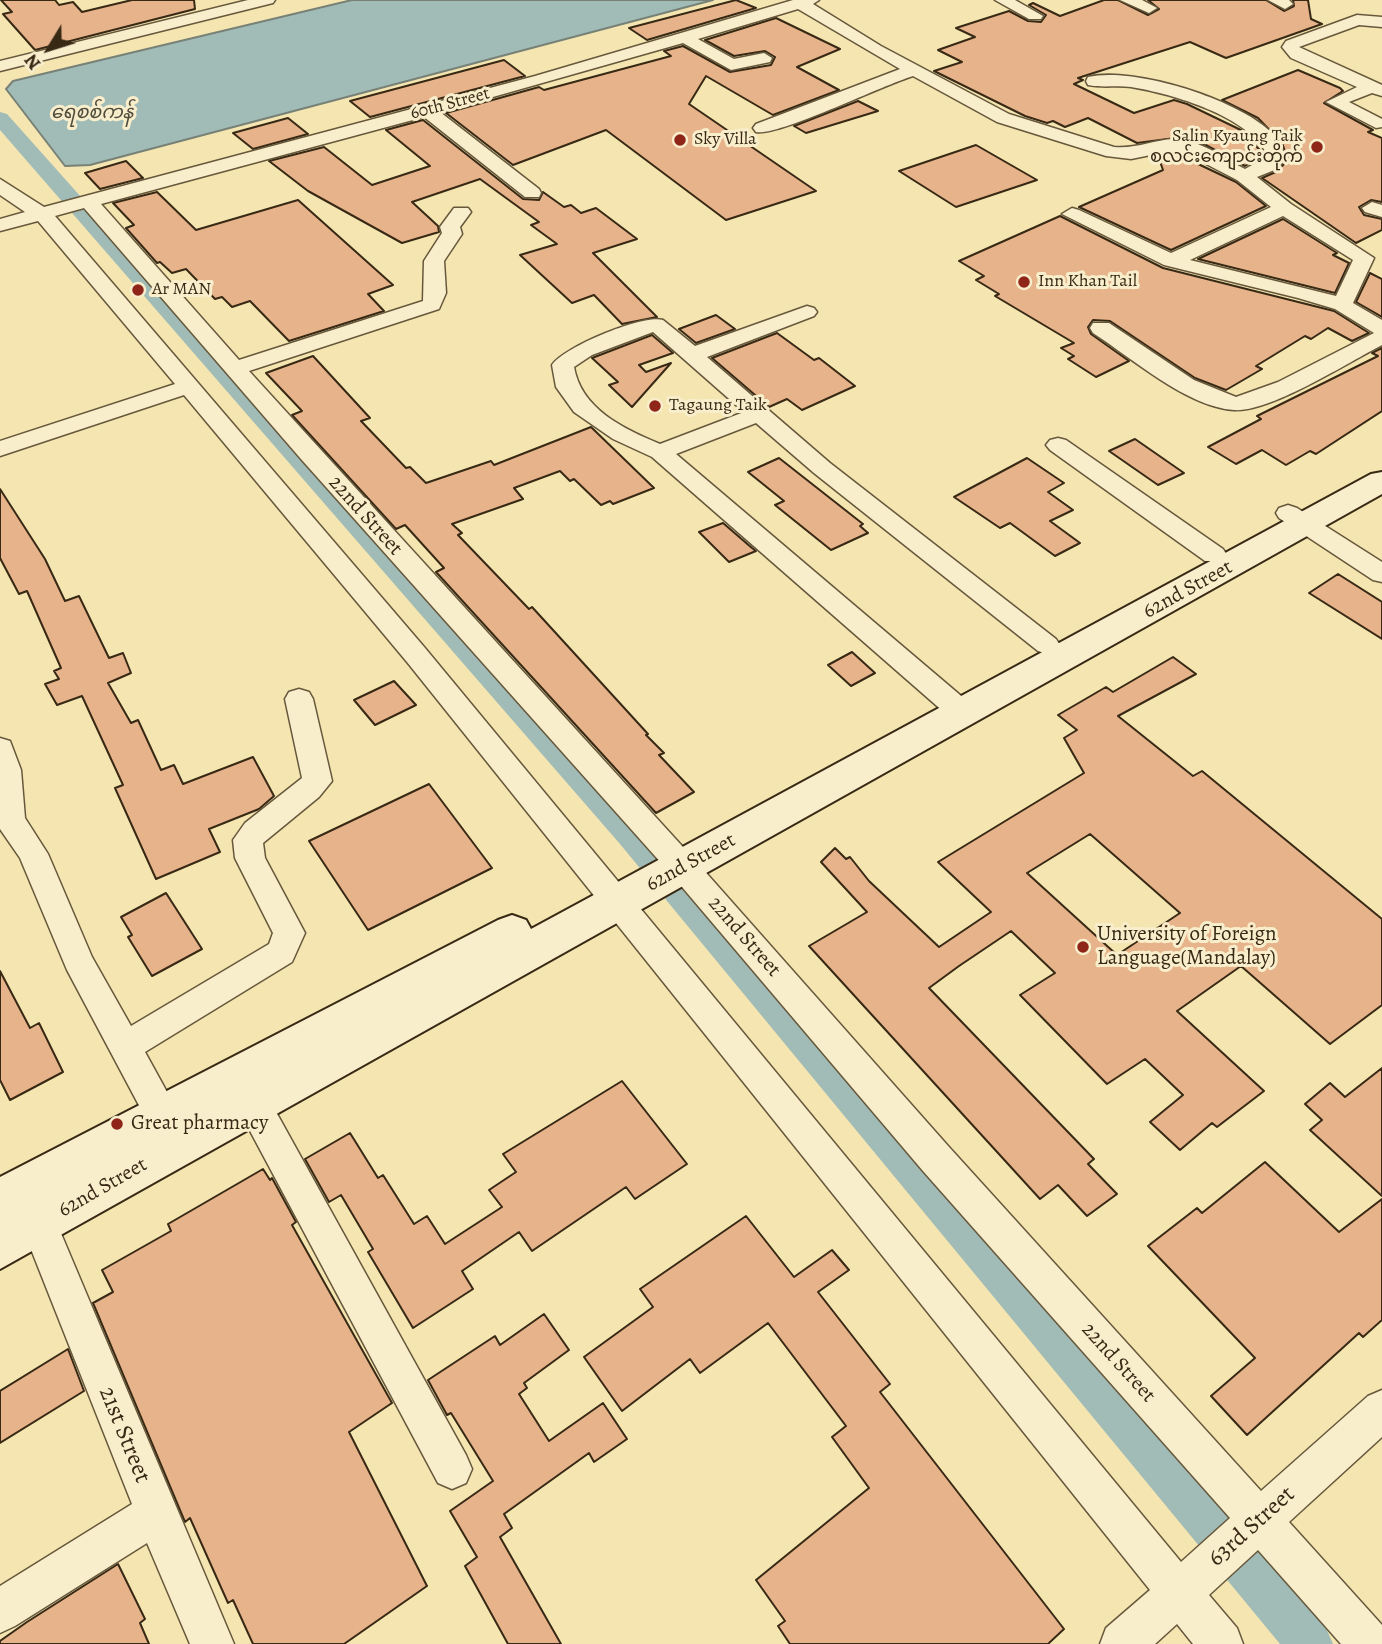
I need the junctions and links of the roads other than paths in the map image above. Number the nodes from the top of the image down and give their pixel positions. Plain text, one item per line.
1 (267, 0) edge
2 (1003, 0) edge
3 (1128, 0) edge
4 (805, 2) edge
5 (1149, 8) dead end
6 (1035, 16) dead end
7 (1382, 22) edge
8 (684, 37) junction
9 (764, 58) dead end
10 (0, 66) edge
11 (914, 70) junction
12 (1094, 81) dead end
13 (1376, 89) edge
14 (427, 111) junction
15 (1376, 123) dead end
16 (762, 128) dead end
17 (1254, 172) junction
18 (0, 186) edge
19 (532, 193) dead end
20 (84, 202) junction
21 (1284, 208) junction
22 (48, 212) junction
23 (461, 212) dead end
24 (1072, 214) dead end
25 (0, 225) edge
26 (1373, 255) edge
27 (1171, 261) junction
28 (1342, 305) junction
29 (807, 312) dead end
30 (1101, 328) dead end
31 (1382, 328) edge
32 (1382, 337) edge
33 (691, 355) junction
34 (234, 369) junction
35 (190, 386) junction
36 (759, 414) junction
37 (1058, 445) dead end
38 (0, 449) edge
39 (660, 452) junction
40 (1382, 462) edge
41 (1382, 481) edge
42 (1296, 518) junction
43 (1214, 555) junction
44 (1382, 574) edge
45 (1047, 645) junction
46 (299, 699) dead end
47 (956, 706) junction
48 (0, 748) edge
49 (670, 860) junction
50 (613, 892) junction
51 (124, 1048) junction
52 (253, 1103) junction
53 (171, 1131) junction
54 (0, 1202) edge
55 (39, 1224) junction
56 (0, 1246) edge
57 (1382, 1410) edge
58 (452, 1469) dead end
59 (156, 1513) junction
60 (1222, 1555) junction
61 (0, 1611) edge
62 (212, 1644) edge
63 (1122, 1644) edge
64 (1221, 1644) edge
65 (1370, 1644) edge

1 - 10 street
2 - 6 street
3 - 5 street
4 - 8 street, 60th Street
4 - 11 street
7 - 13 street
8 - 9 street
8 - 14 street, 60th Street
11 - 16 street
11 - 17 street
12 - 17 street
13 - 15 street
14 - 19 street
14 - 20 street, 60th Street
17 - 21 street
18 - 22 street, 22nd Street
20 - 22 street, 60th Street
20 - 34 street, 22nd Street
21 - 26 street
21 - 27 street
22 - 25 street
22 - 35 street, 22nd Street
23 - 34 street
24 - 27 street
26 - 28 street
27 - 28 street
28 - 31 street
29 - 33 street
30 - 32 street
33 - 36 street
33 - 39 street
34 - 49 street, 22nd Street
35 - 38 street
35 - 50 street, 22nd Street
36 - 39 street
36 - 45 street
37 - 43 street
39 - 47 street
40 - 42 main road, 62nd Street
41 - 42 main road, 62nd Street
42 - 43 main road, 62nd Street
42 - 44 street
42 - 47 main road, 62nd Street
43 - 45 main road, 62nd Street
45 - 47 main road, 62nd Street
46 - 51 street
47 - 49 main road, 62nd Street
48 - 51 street
49 - 50 main road, 62nd Street
49 - 60 street, 22nd Street
50 - 52 main road, 62nd Street
50 - 53 main road, 62nd Street
50 - 60 street, 22nd Street
51 - 53 street
52 - 53 main road, 62nd Street
52 - 58 street
53 - 54 main road, 62nd Street
53 - 55 main road, 62nd Street
55 - 56 main road, 62nd Street
55 - 59 street, 21st Street
57 - 60 street, 63rd Street
59 - 61 street
59 - 62 street, 21st Street
60 - 63 street, 63rd Street
60 - 64 street, 22nd Street
60 - 65 street, 22nd Street

